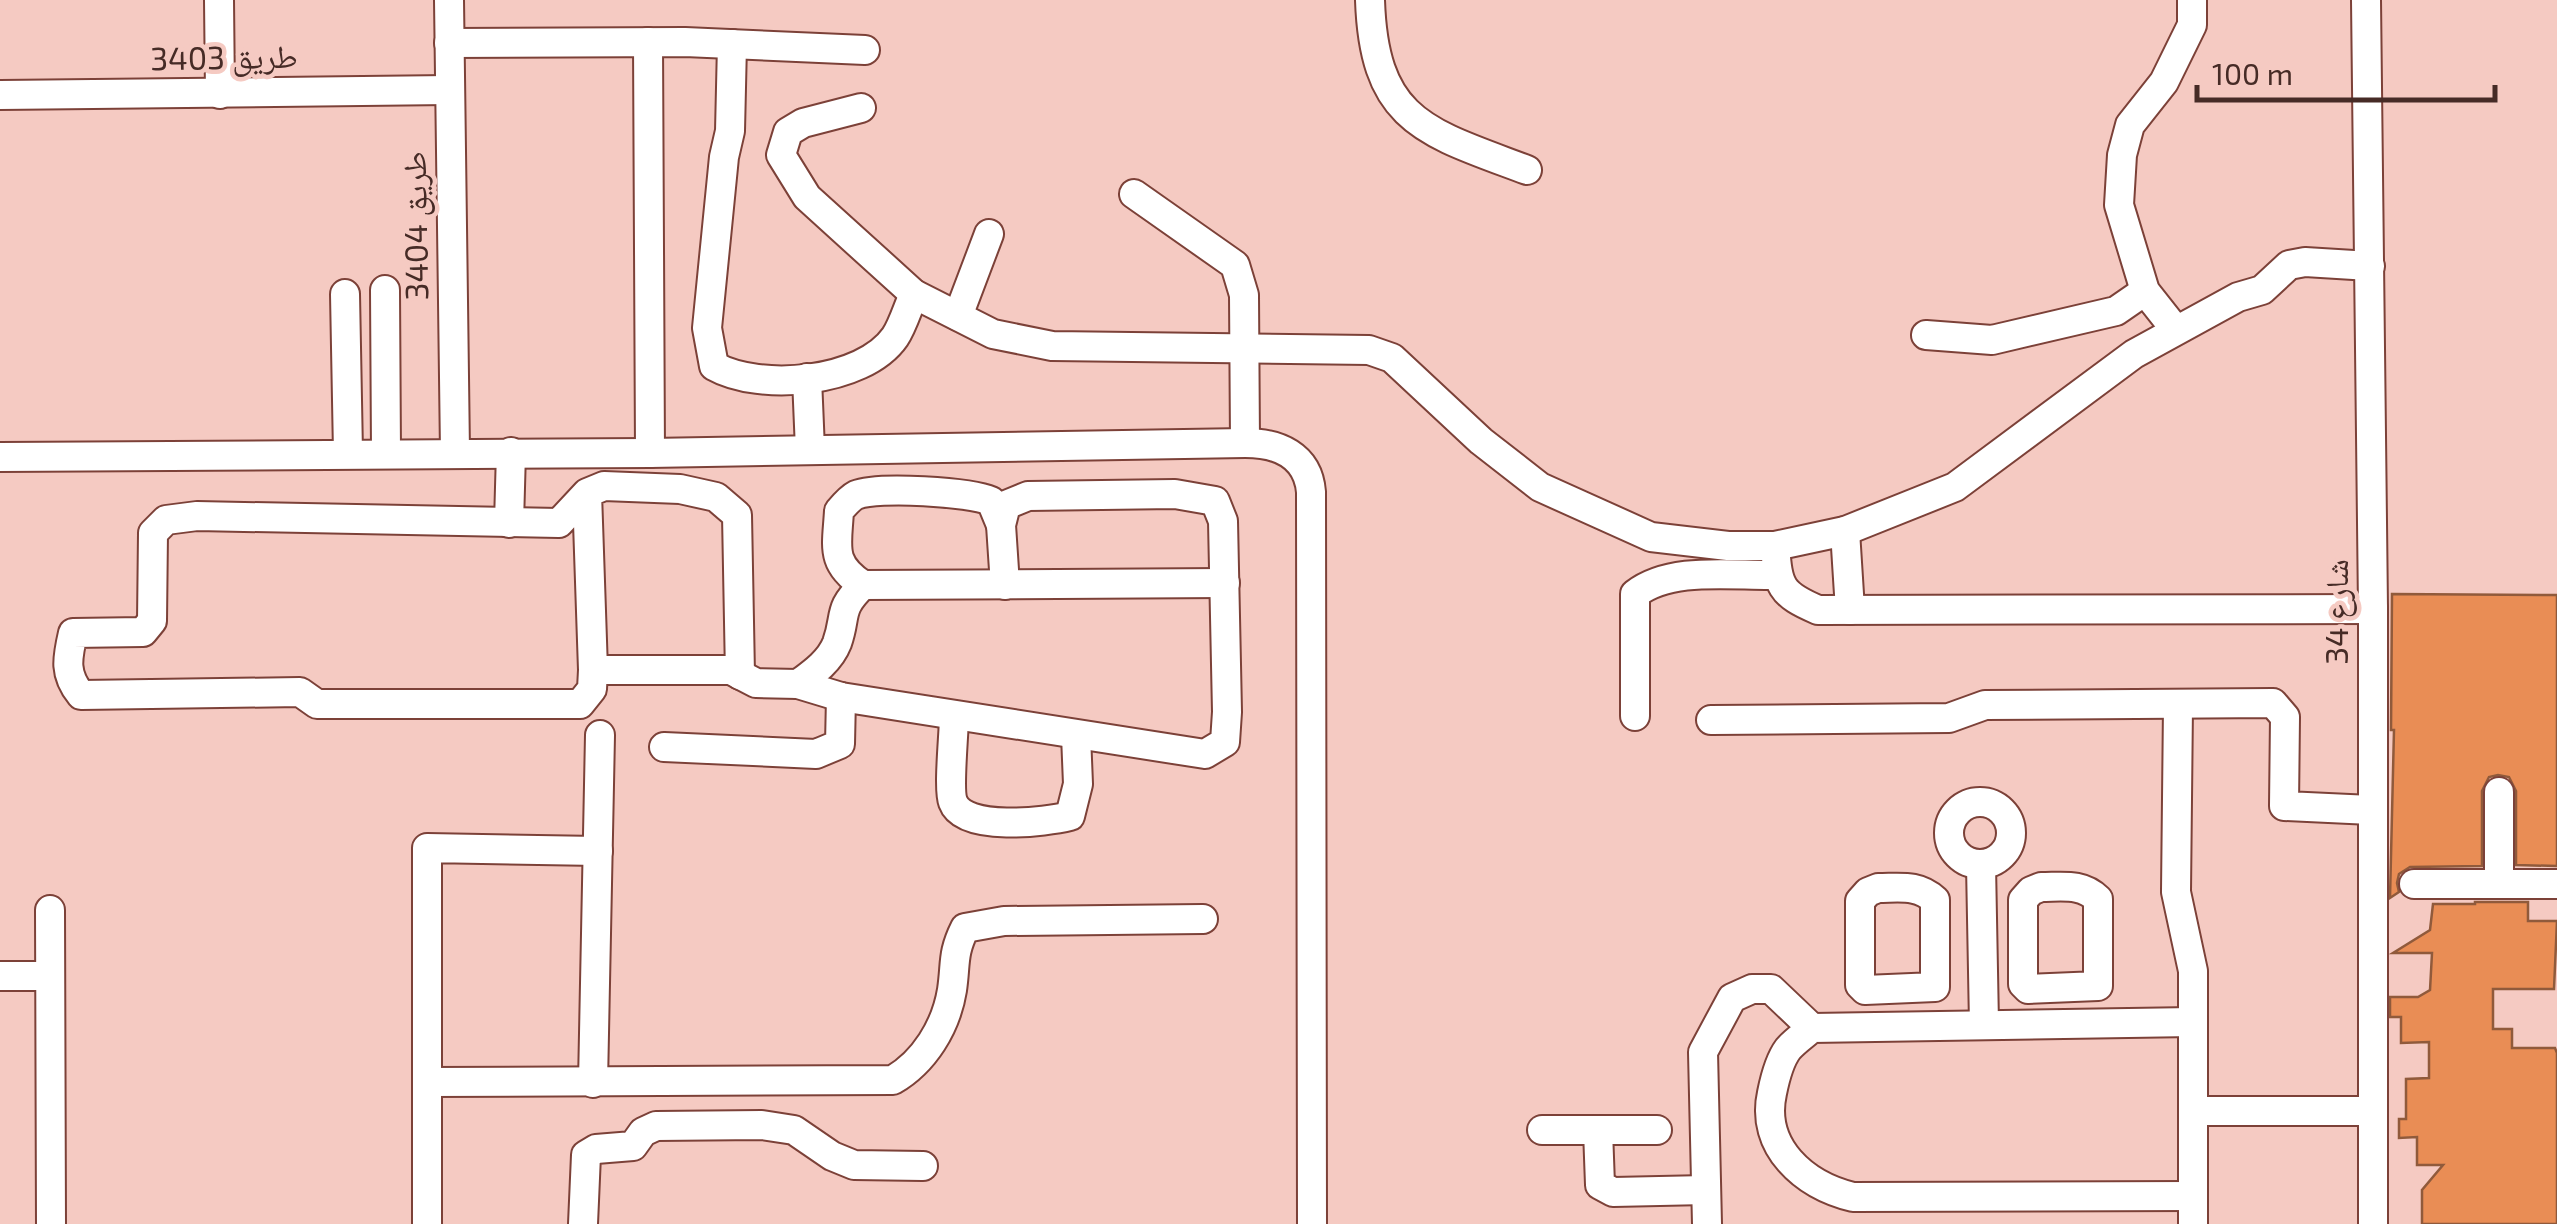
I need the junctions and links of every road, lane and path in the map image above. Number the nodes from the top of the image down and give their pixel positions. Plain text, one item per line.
1 (219, 0) edge
2 (449, 0) edge
3 (1370, 0) edge
4 (2192, 0) edge
5 (2366, 0) edge
6 (648, 42) junction
7 (449, 43) junction
8 (732, 44) junction
9 (865, 50) dead end
10 (449, 90) junction
11 (220, 94) junction
12 (0, 95) edge
13 (860, 108) dead end
14 (1527, 170) dead end
15 (1134, 194) dead end
16 (989, 234) dead end
17 (2370, 266) junction
18 (385, 290) dead end
19 (2145, 291) junction
20 (345, 294) dead end
21 (914, 294) junction
22 (958, 316) junction
23 (2175, 330) junction
24 (1926, 335) dead end
25 (1244, 349) junction
26 (807, 378) junction
27 (1246, 442) junction
28 (810, 450) junction
29 (386, 452) junction
30 (455, 452) junction
31 (511, 452) junction
32 (650, 452) junction
33 (348, 453) junction
34 (0, 458) edge
35 (588, 493) junction
36 (510, 523) junction
37 (1002, 525) junction
38 (1845, 531) junction
39 (1775, 546) junction
40 (1776, 575) junction
41 (1224, 583) junction
42 (1005, 585) junction
43 (863, 586) junction
44 (2373, 609) junction
45 (1850, 610) junction
46 (593, 670) junction
47 (740, 675) junction
48 (798, 684) junction
49 (840, 697) junction
50 (2178, 706) junction
51 (954, 716) junction
52 (1635, 716) dead end
53 (1711, 720) dead end
54 (600, 735) dead end
55 (1076, 735) junction
56 (664, 747) dead end
57 (2498, 792) dead end
58 (2371, 810) junction
59 (598, 851) junction
60 (1982, 865) dead end
61 (2414, 884) dead end
62 (2500, 884) junction
63 (2557, 884) edge
64 (50, 910) dead end
65 (1203, 919) dead end
66 (0, 976) edge
67 (50, 976) junction
68 (2065, 989) dead end
69 (1902, 990) dead end
70 (2192, 1022) junction
71 (1901, 1024) junction
72 (1984, 1024) junction
73 (2064, 1024) junction
74 (1812, 1028) junction
75 (427, 1082) junction
76 (593, 1083) junction
77 (2192, 1111) junction
78 (2373, 1111) junction
79 (1542, 1130) dead end
80 (1598, 1130) junction
81 (1658, 1130) dead end
82 (923, 1166) dead end
83 (1706, 1190) junction
84 (2193, 1210) edge
85 (51, 1224) edge
86 (427, 1224) edge
87 (583, 1224) edge
88 (1312, 1224) edge
89 (1707, 1224) edge
90 (2373, 1224) edge

1 - 11 street
2 - 7 street, طريق 3404
3 - 14 street
4 - 19 street
5 - 17 street, شارع 34
6 - 7 street
6 - 8 street
6 - 32 street
7 - 10 street, طريق 3404
8 - 9 street
8 - 26 street
10 - 11 street, طريق 3403
10 - 30 street, طريق 3404
11 - 12 street, طريق 3403
13 - 21 street
15 - 25 street
16 - 22 street
17 - 23 street
17 - 44 street, شارع 34
18 - 29 street
19 - 23 street
19 - 24 street
20 - 33 street
21 - 22 street
21 - 26 street
22 - 25 street
23 - 38 street
25 - 27 street
25 - 39 street
26 - 28 street
27 - 28 street
27 - 88 street
28 - 32 street
29 - 30 street
29 - 33 street
30 - 31 street
31 - 32 street
31 - 36 street
33 - 34 street
35 - 36 street
35 - 46 street
35 - 47 street
36 - 46 street
37 - 41 street
37 - 42 street
37 - 43 street
38 - 39 street
38 - 45 street
39 - 40 street
40 - 45 street
40 - 52 street
41 - 42 street
41 - 55 street
42 - 43 street
43 - 48 street
44 - 45 street
44 - 58 street, شارع 34
46 - 47 street
47 - 48 street
48 - 49 street
49 - 51 street
49 - 56 street
50 - 53 street
50 - 58 street
50 - 70 street
51 - 55 street
51 - 55 street
54 - 59 street
57 - 62 street
58 - 78 street, شارع 34
59 - 75 street
59 - 76 street
60 - 72 street
61 - 62 street
62 - 63 street
64 - 67 street
65 - 76 street
66 - 67 street
67 - 85 street
68 - 73 street
69 - 71 street
70 - 73 street
70 - 77 street
71 - 72 street
71 - 74 street
72 - 73 street
74 - 83 street
74 - 84 street
75 - 76 street
75 - 86 street
77 - 78 street
77 - 84 street
78 - 90 street, شارع 34
79 - 80 street
80 - 81 street
80 - 83 street
82 - 87 street
83 - 89 street

